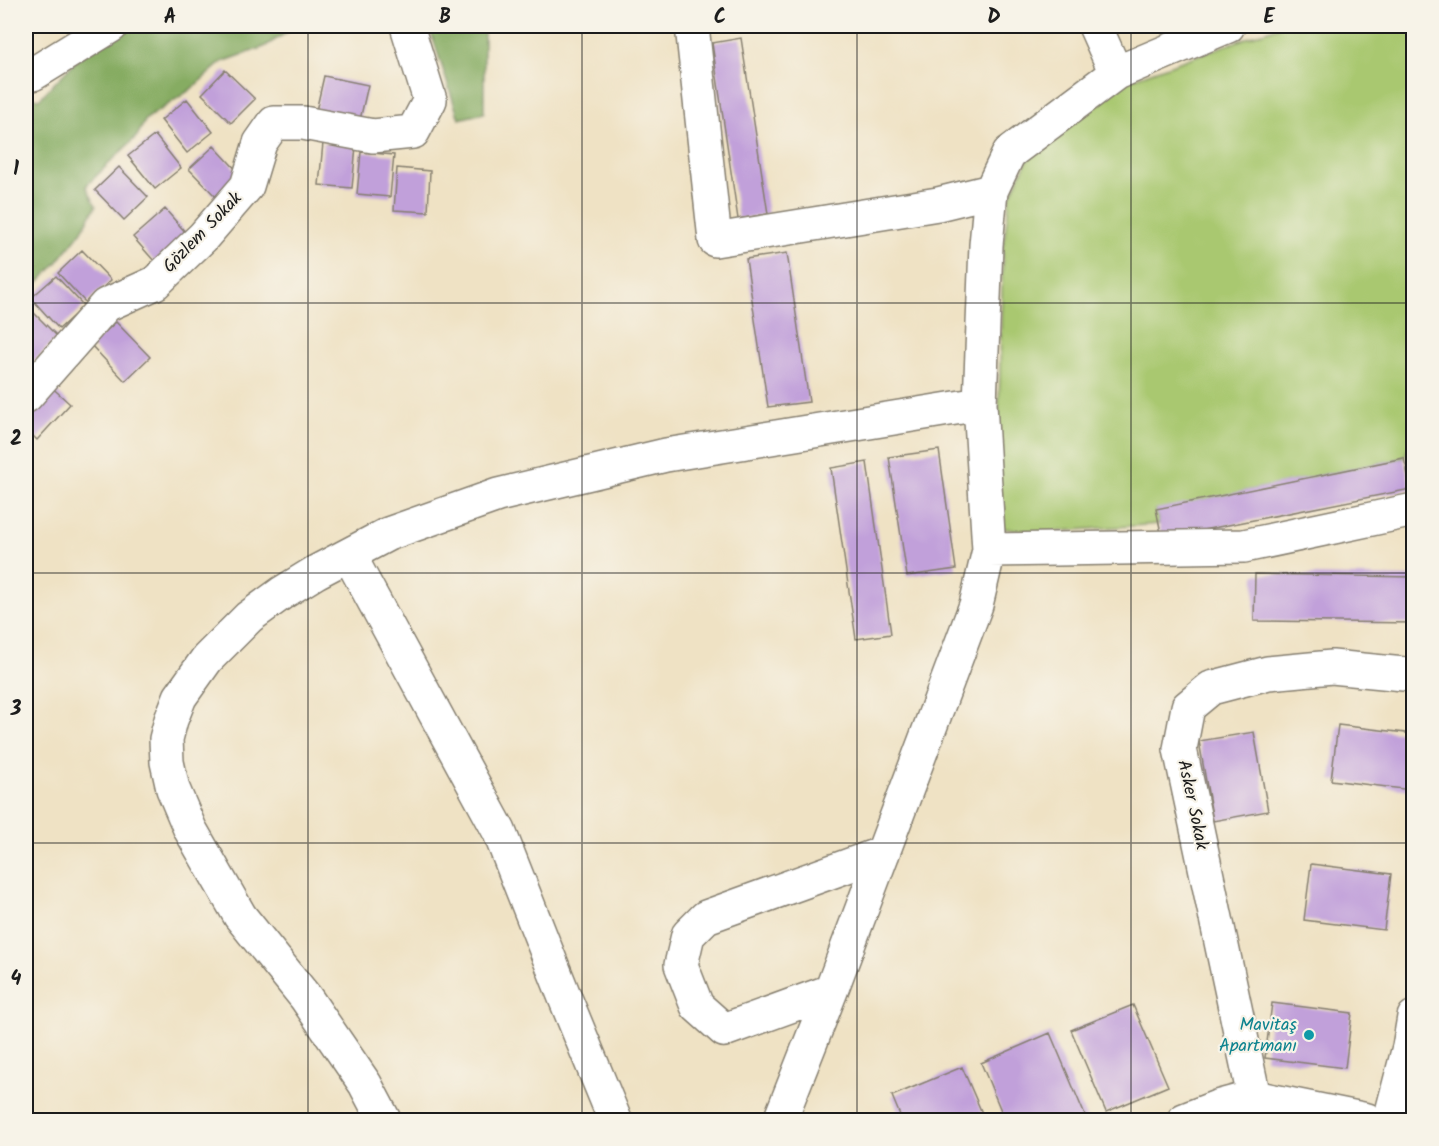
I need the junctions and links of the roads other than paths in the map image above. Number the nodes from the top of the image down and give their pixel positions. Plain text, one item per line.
1 (111, 26) edge
2 (407, 26) edge
3 (693, 26) edge
4 (1095, 26) edge
5 (1228, 26) edge
6 (1116, 73) junction
7 (26, 75) edge
8 (992, 191) junction
9 (26, 396) edge
10 (980, 404) junction
11 (1413, 510) edge
12 (990, 550) junction
13 (349, 555) junction
14 (1413, 675) edge
15 (883, 853) junction
16 (831, 991) junction
17 (1413, 1017) edge
18 (1254, 1097) junction
19 (1220, 1114) edge
20 (384, 1120) edge
21 (615, 1120) edge
22 (780, 1120) edge
23 (1184, 1120) edge
24 (1367, 1120) edge
25 (1389, 1120) edge

1 - 7 street
2 - 9 street, Gözlem Sokak
3 - 8 street
4 - 6 street
5 - 6 street
6 - 8 street
8 - 10 street
10 - 12 street
10 - 13 street
11 - 12 street
12 - 15 street
13 - 20 street
13 - 21 street
14 - 18 street, Asker Sokak
15 - 16 street
15 - 16 street
16 - 22 street
17 - 25 street
18 - 19 street
18 - 24 street
19 - 23 street

